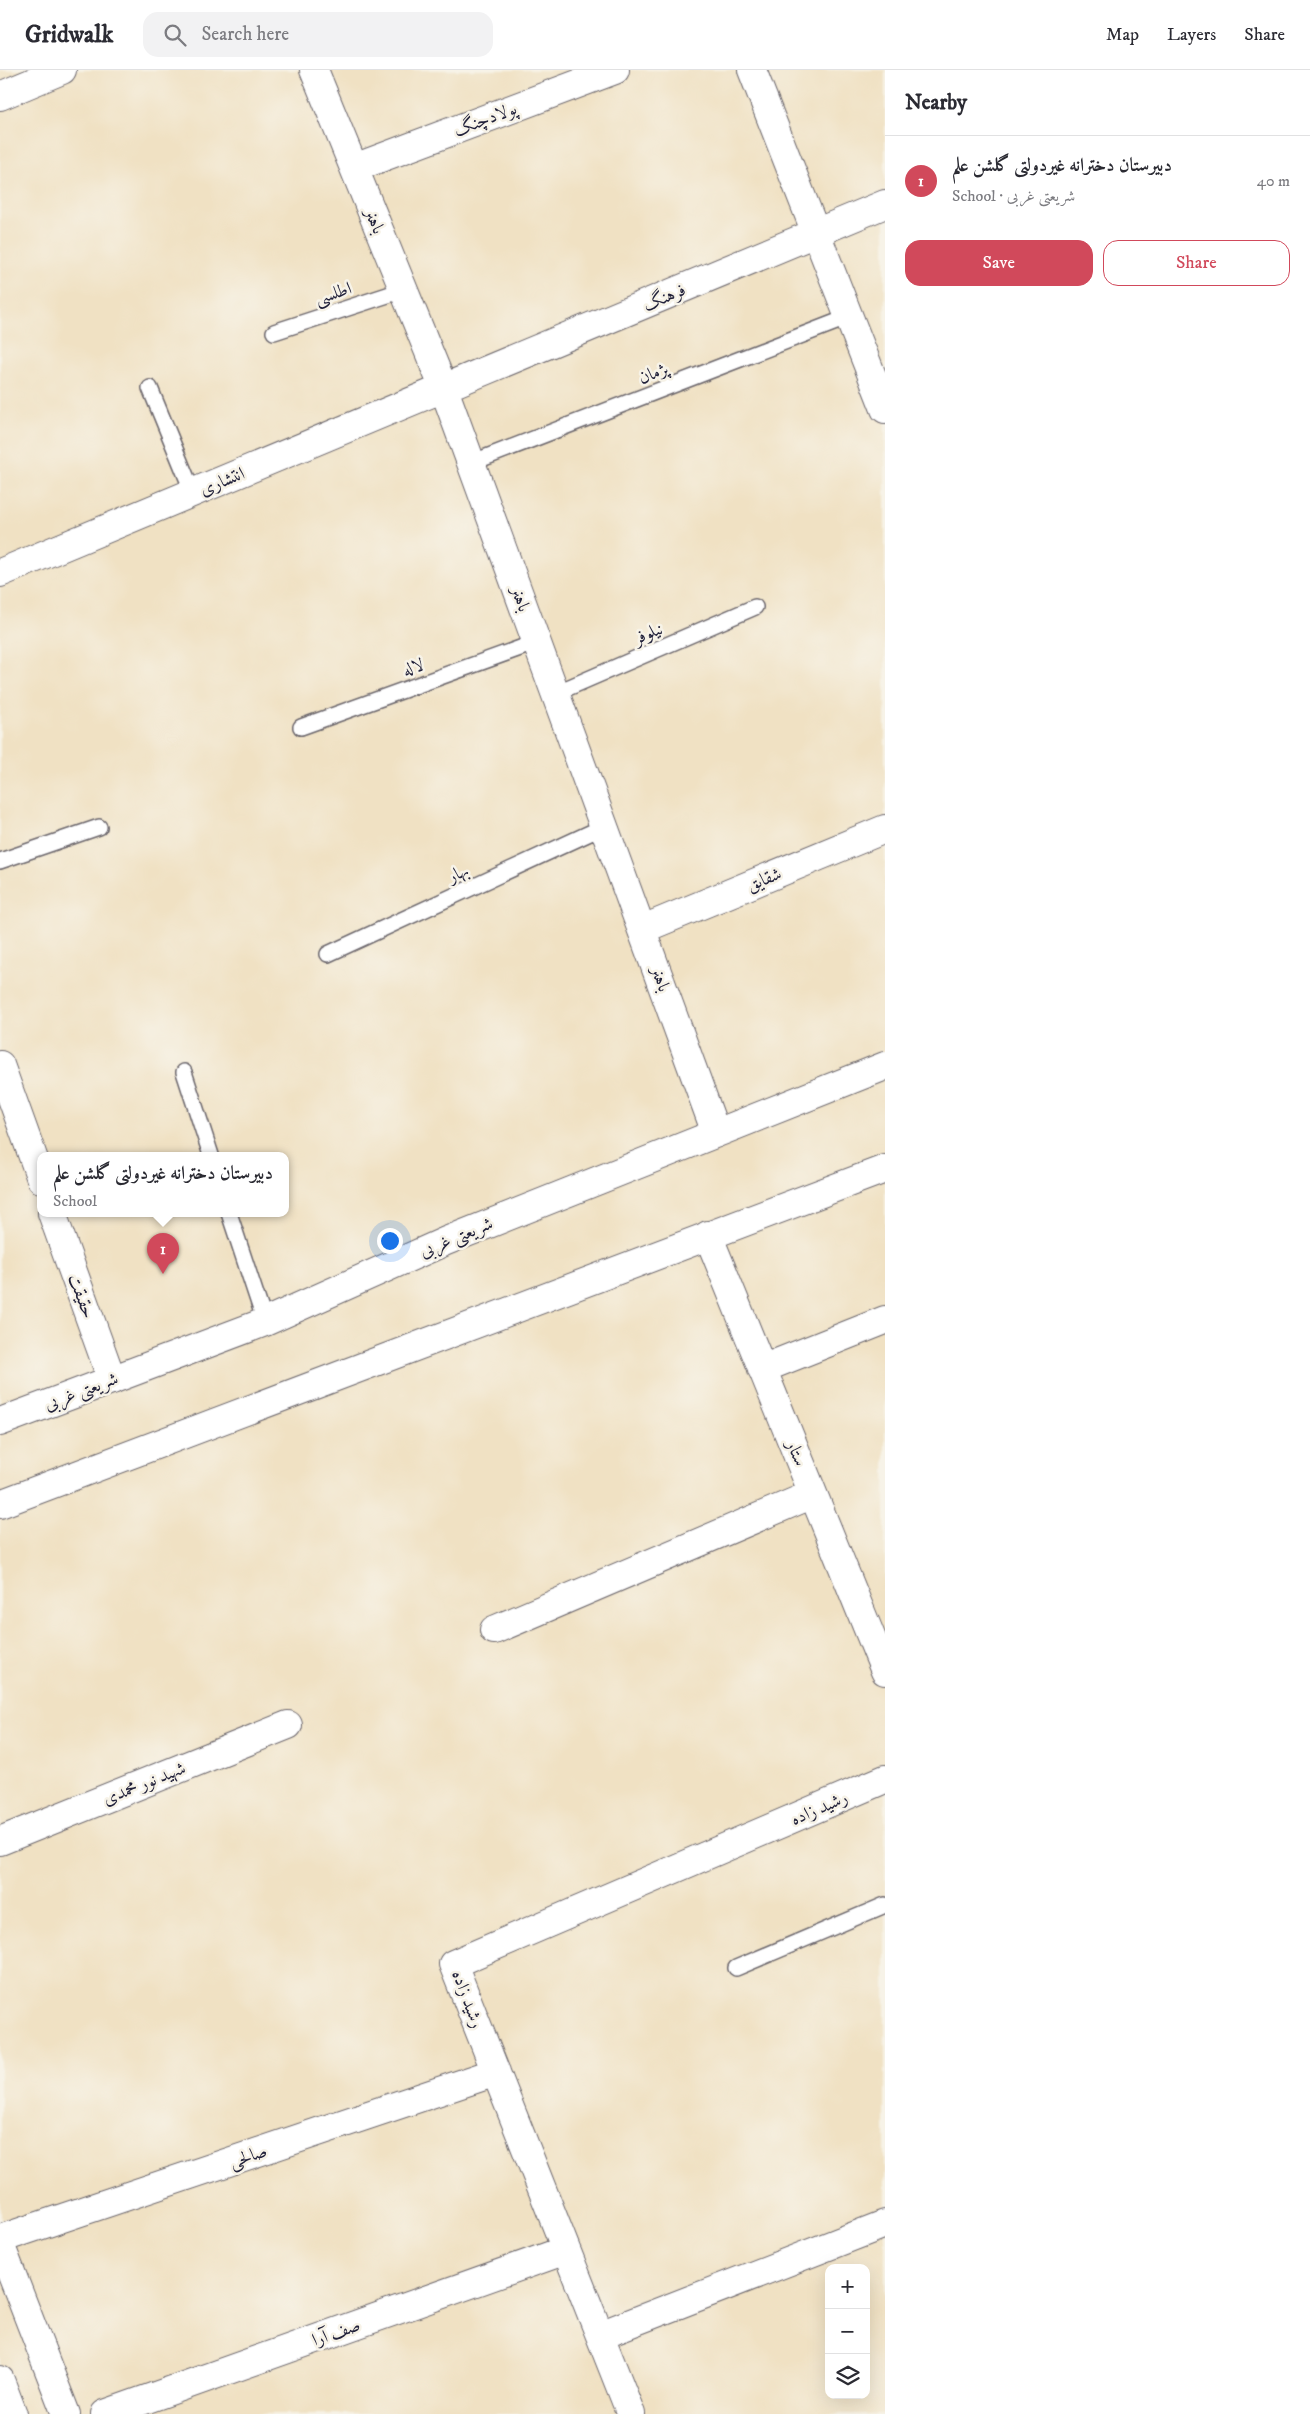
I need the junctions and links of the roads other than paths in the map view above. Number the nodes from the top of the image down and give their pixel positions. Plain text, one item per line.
1 (62, 70) edge
2 (314, 70) edge
3 (615, 70) edge
4 (752, 70) edge
5 (0, 96) edge
6 (354, 168) junction
7 (885, 204) edge
8 (816, 233) junction
9 (403, 290) junction
10 (849, 317) junction
11 (274, 332) dead end
12 (150, 388) dead end
13 (444, 389) junction
14 (884, 403) edge
15 (471, 463) junction
16 (193, 494) junction
17 (0, 573) edge
18 (755, 607) dead end
19 (537, 642) junction
20 (556, 693) junction
21 (301, 727) dead end
22 (605, 826) junction
23 (99, 827) dead end
24 (885, 829) edge
25 (0, 861) edge
26 (643, 929) junction
27 (328, 954) dead end
28 (0, 1065) edge
29 (885, 1066) edge
30 (184, 1072) dead end
31 (716, 1133) junction
32 (210, 1152) edge
33 (885, 1169) edge
34 (37, 1170) edge
35 (53, 1217) edge
36 (230, 1217) edge
37 (708, 1235) junction
38 (885, 1320) edge
39 (265, 1322) junction
40 (762, 1369) junction
41 (112, 1380) junction
42 (0, 1422) edge
43 (813, 1494) junction
44 (0, 1504) edge
45 (494, 1630) dead end
46 (882, 1654) edge
47 (288, 1725) dead end
48 (885, 1779) edge
49 (0, 1841) edge
50 (885, 1905) edge
51 (736, 1968) dead end
52 (496, 2072) junction
53 (885, 2224) edge
54 (0, 2239) edge
55 (0, 2244) edge
56 (566, 2250) junction
57 (600, 2335) junction
58 (0, 2380) edge
59 (13, 2414) edge
60 (66, 2414) edge
61 (105, 2414) edge
62 (631, 2414) edge

1 - 5 street
2 - 6 street, باهنر
3 - 6 street, پولادچنگ
4 - 8 street
6 - 9 street, باهنر
7 - 8 street, فرهنگ
8 - 10 street
8 - 13 street, فرهنگ
9 - 11 lane, اطلسی
9 - 13 street, باهنر
10 - 14 street
10 - 15 lane, پژمان
12 - 16 lane
13 - 15 street, باهنر
13 - 16 street, انتشاری
15 - 19 street, باهنر
16 - 17 street, انتشاری
18 - 20 lane, نیلوفر
19 - 20 street, باهنر
19 - 21 lane, لاله
20 - 22 street, باهنر
22 - 26 street, باهنر
22 - 27 lane, بهار
23 - 25 lane
24 - 26 street, شقایق
26 - 31 street, باهنر
28 - 34 street
29 - 31 street, شریعتی غربی
30 - 32 lane
31 - 39 street, شریعتی غربی
33 - 37 street
35 - 41 street, حقیقت
36 - 39 lane
37 - 40 street, ستار
37 - 44 street
38 - 40 street
39 - 41 street, شریعتی غربی
40 - 43 street, ستار
41 - 42 street, شریعتی غربی
43 - 45 street
43 - 46 street, ستار
47 - 49 street, شهید نور محمدی
48 - 52 street, رشید زاده
50 - 51 lane
52 - 54 street, صالحی
52 - 56 street, رشید زاده
53 - 57 street
55 - 60 street
56 - 57 street, رشید زاده
56 - 61 street, صف آرا
57 - 62 street, رشید زاده
58 - 59 street

